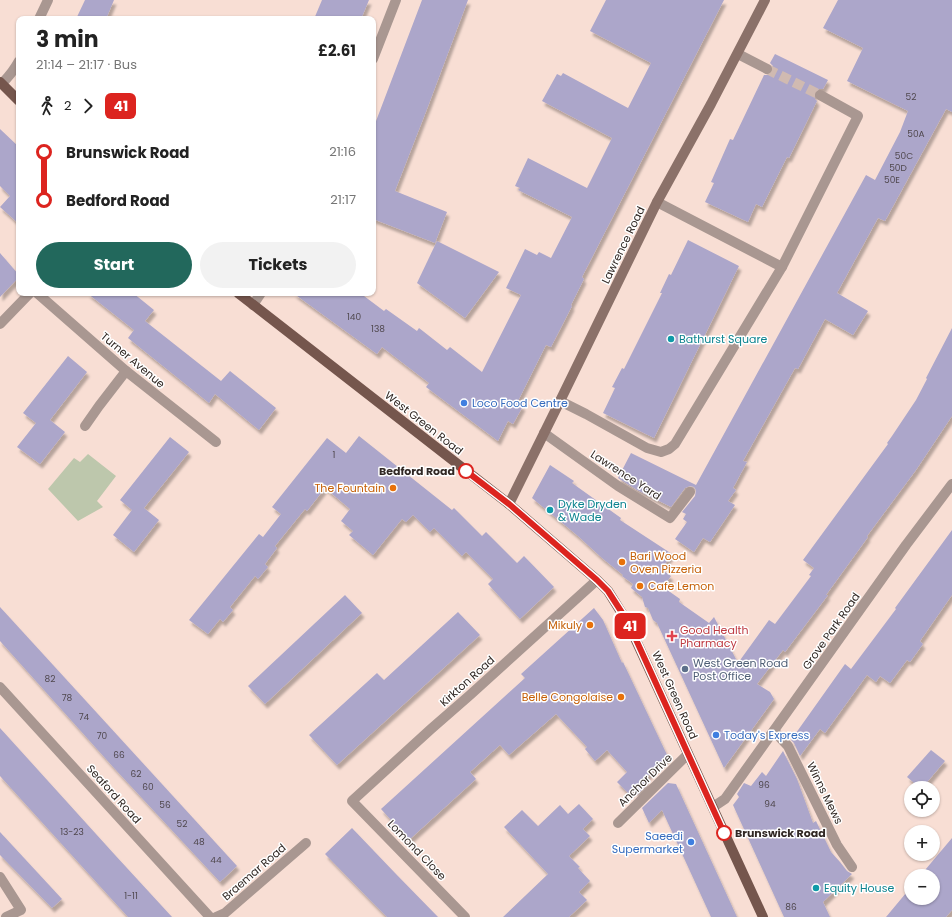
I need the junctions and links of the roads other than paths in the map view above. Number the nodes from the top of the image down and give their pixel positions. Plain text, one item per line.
1 (48, 0) edge
2 (396, 0) edge
3 (765, 0) edge
4 (40, 16) edge
5 (376, 52) edge
6 (738, 54) junction
7 (16, 67) edge
8 (767, 69) tunnel mouth
9 (1, 83) edge
10 (820, 95) tunnel mouth
11 (16, 98) edge
12 (657, 202) junction
13 (782, 267) junction
14 (27, 296) edge
15 (41, 296) edge
16 (242, 296) edge
17 (259, 296) edge
18 (253, 305) junction
19 (0, 324) edge
20 (126, 371) junction
21 (560, 401) junction
22 (85, 426) dead end
23 (544, 433) junction
24 (216, 442) dead end
25 (952, 484) edge
26 (690, 492) dead end
27 (509, 504) junction
28 (597, 580) junction
29 (0, 687) edge
30 (774, 731) junction
31 (688, 754) junction
32 (352, 801) joint
33 (713, 807) junction
34 (618, 823) dead end
35 (306, 843) dead end
36 (852, 867) dead end
37 (0, 877) edge
38 (6, 917) edge
39 (210, 917) edge
40 (216, 917) edge
41 (465, 917) edge
42 (763, 917) edge

1 - 4 street
2 - 5 street
3 - 6 street, Lawrence Road
6 - 8 street
6 - 12 street, Lawrence Road
7 - 9 street
9 - 11 main road
10 - 13 street
12 - 13 street
12 - 21 street, Lawrence Road
13 - 21 street
14 - 19 street
15 - 20 street, Turner Avenue
16 - 18 main road, West Green Road
17 - 18 street
18 - 27 main road, West Green Road
20 - 22 street
20 - 24 street, Turner Avenue
21 - 23 street, Lawrence Road
23 - 26 street, Lawrence Yard
23 - 27 street, Lawrence Road
25 - 30 street, Grove Park Road
27 - 28 main road, West Green Road
28 - 31 main road, West Green Road
28 - 32 street, Kirkton Road
29 - 39 street, Seaford Road
30 - 33 street, Grove Park Road
30 - 36 street, Winns Mews
31 - 33 main road, West Green Road
31 - 34 street, Anchor Drive
32 - 41 street, Lomond Close
33 - 42 main road, West Green Road
35 - 40 street, Braemar Road
37 - 38 street

